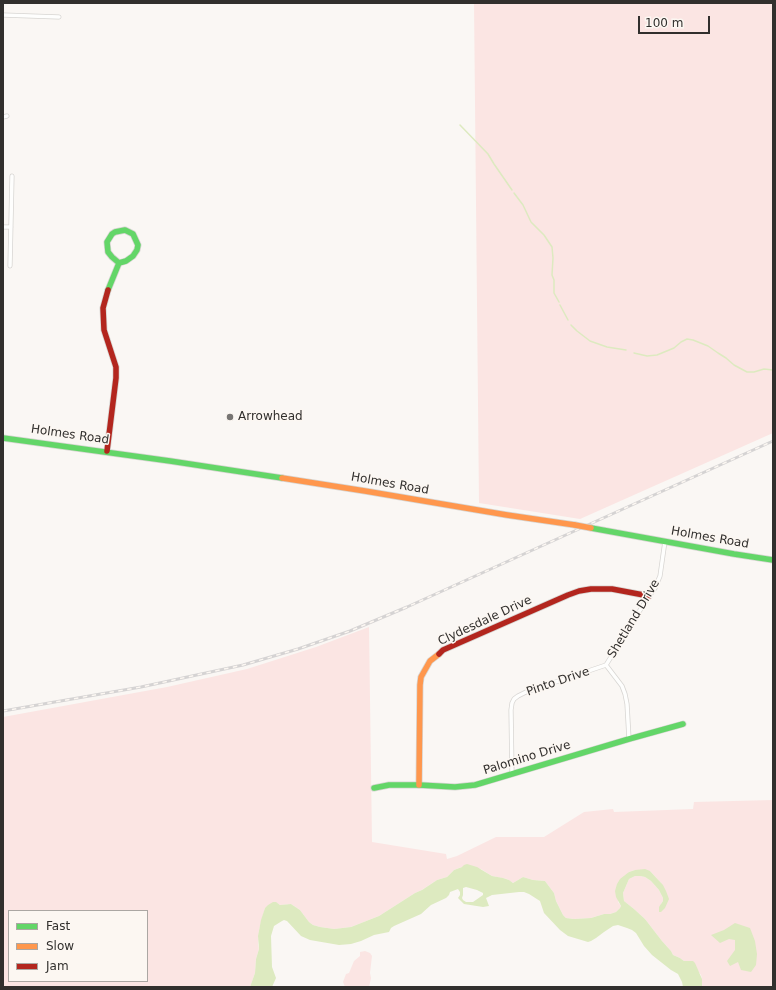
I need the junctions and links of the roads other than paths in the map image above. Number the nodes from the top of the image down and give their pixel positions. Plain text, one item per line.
1 (3, 15) edge
2 (59, 17) dead end
3 (12, 176) dead end
4 (3, 226) edge
5 (11, 227) junction
6 (119, 263) junction
7 (10, 266) dead end
8 (3, 438) edge
9 (107, 452) junction
10 (665, 541) junction
11 (773, 560) edge
12 (649, 596) junction
13 (606, 665) junction
14 (682, 724) dead end
15 (629, 739) junction
16 (512, 774) junction
17 (419, 785) junction
18 (374, 788) dead end

1 - 2 street
3 - 5 street
4 - 5 street
5 - 7 street
6 - 6 street
6 - 9 street
8 - 9 street, Holmes Road
9 - 10 street, Holmes Road, bridge
10 - 11 street, Holmes Road
10 - 12 street, Shetland Drive
12 - 13 street, Shetland Drive
12 - 17 street, Clydesdale Drive
13 - 15 street, Shetland Drive
13 - 16 street, Pinto Drive
14 - 15 street, Palomino Drive
15 - 16 street, Palomino Drive
16 - 17 street, Palomino Drive
17 - 18 street, Palomino Drive

